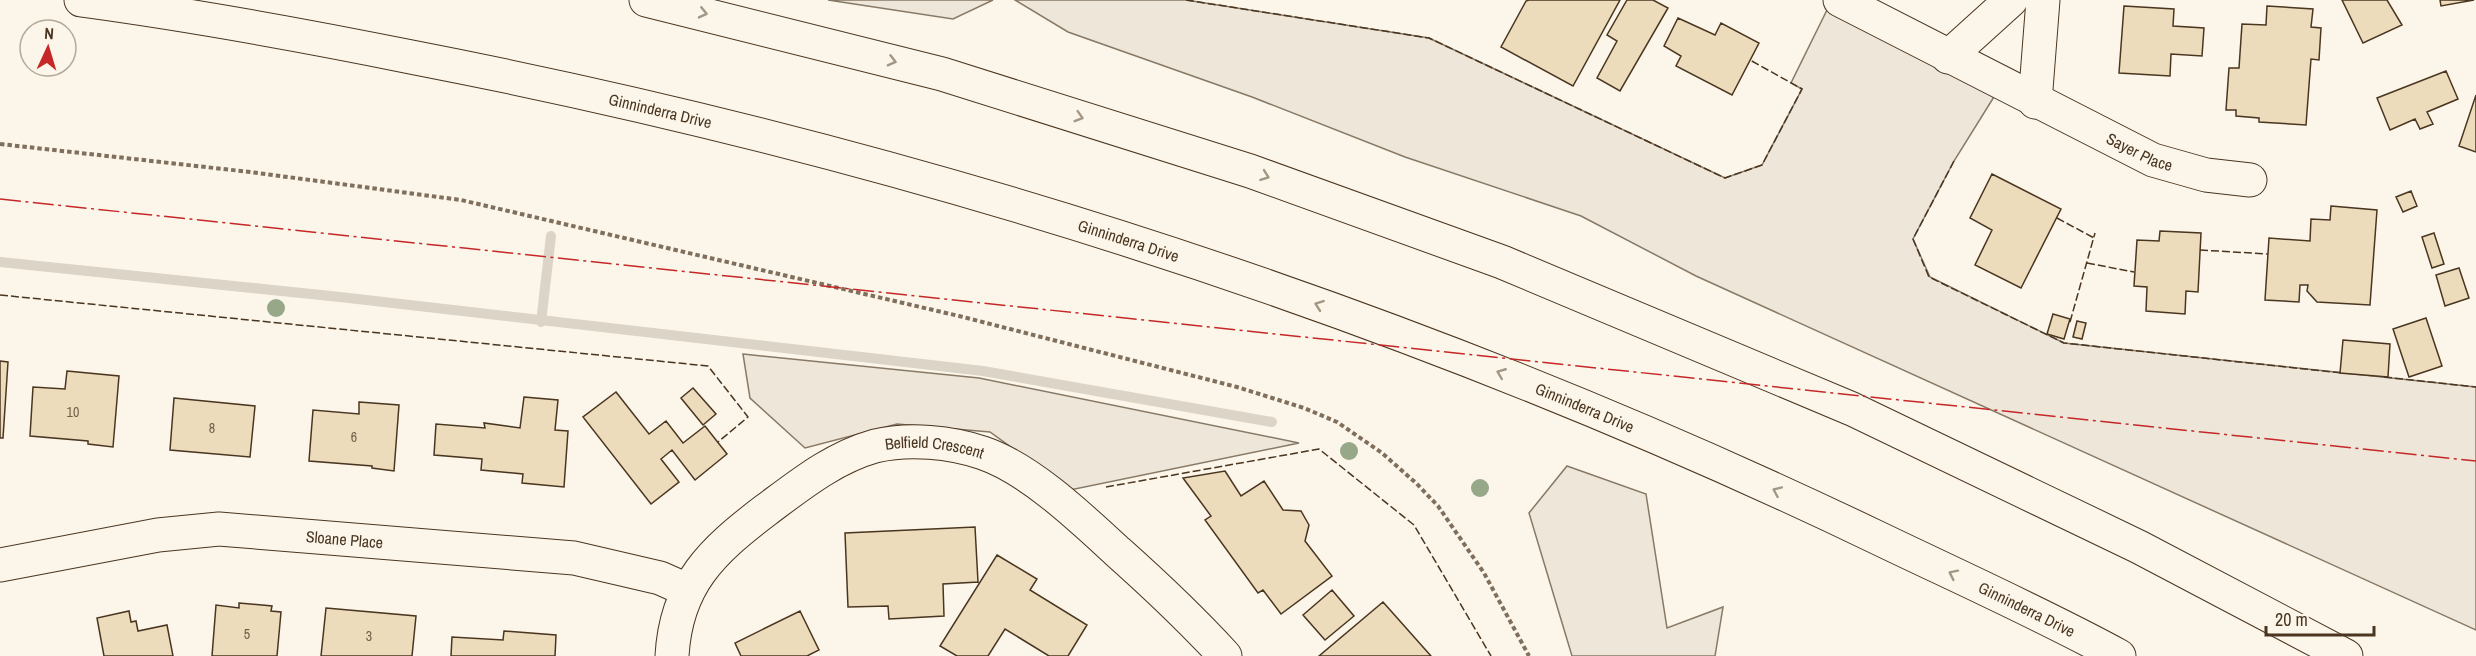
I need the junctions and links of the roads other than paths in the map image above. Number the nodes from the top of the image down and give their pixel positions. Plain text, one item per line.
1 (81, 0) edge
2 (646, 0) edge
3 (1840, 0) edge
4 (2011, 0) edge
5 (2043, 0) edge
6 (1948, 57) junction
7 (2036, 102) junction
8 (2250, 180) dead end
9 (0, 565) edge
10 (687, 590) junction
11 (672, 656) edge
12 (1226, 656) edge
13 (2119, 656) edge
14 (2346, 656) edge

13 -> 1 main road, Ginninderra Drive
2 -> 14 main road
3 - 6 main road, Sayer Place
4 - 6 main road
5 - 7 main road
6 - 7 main road, Sayer Place
7 - 8 main road, Sayer Place
9 - 10 main road, Sloane Place
10 - 11 main road, Belfield Crescent
10 - 12 main road, Belfield Crescent

